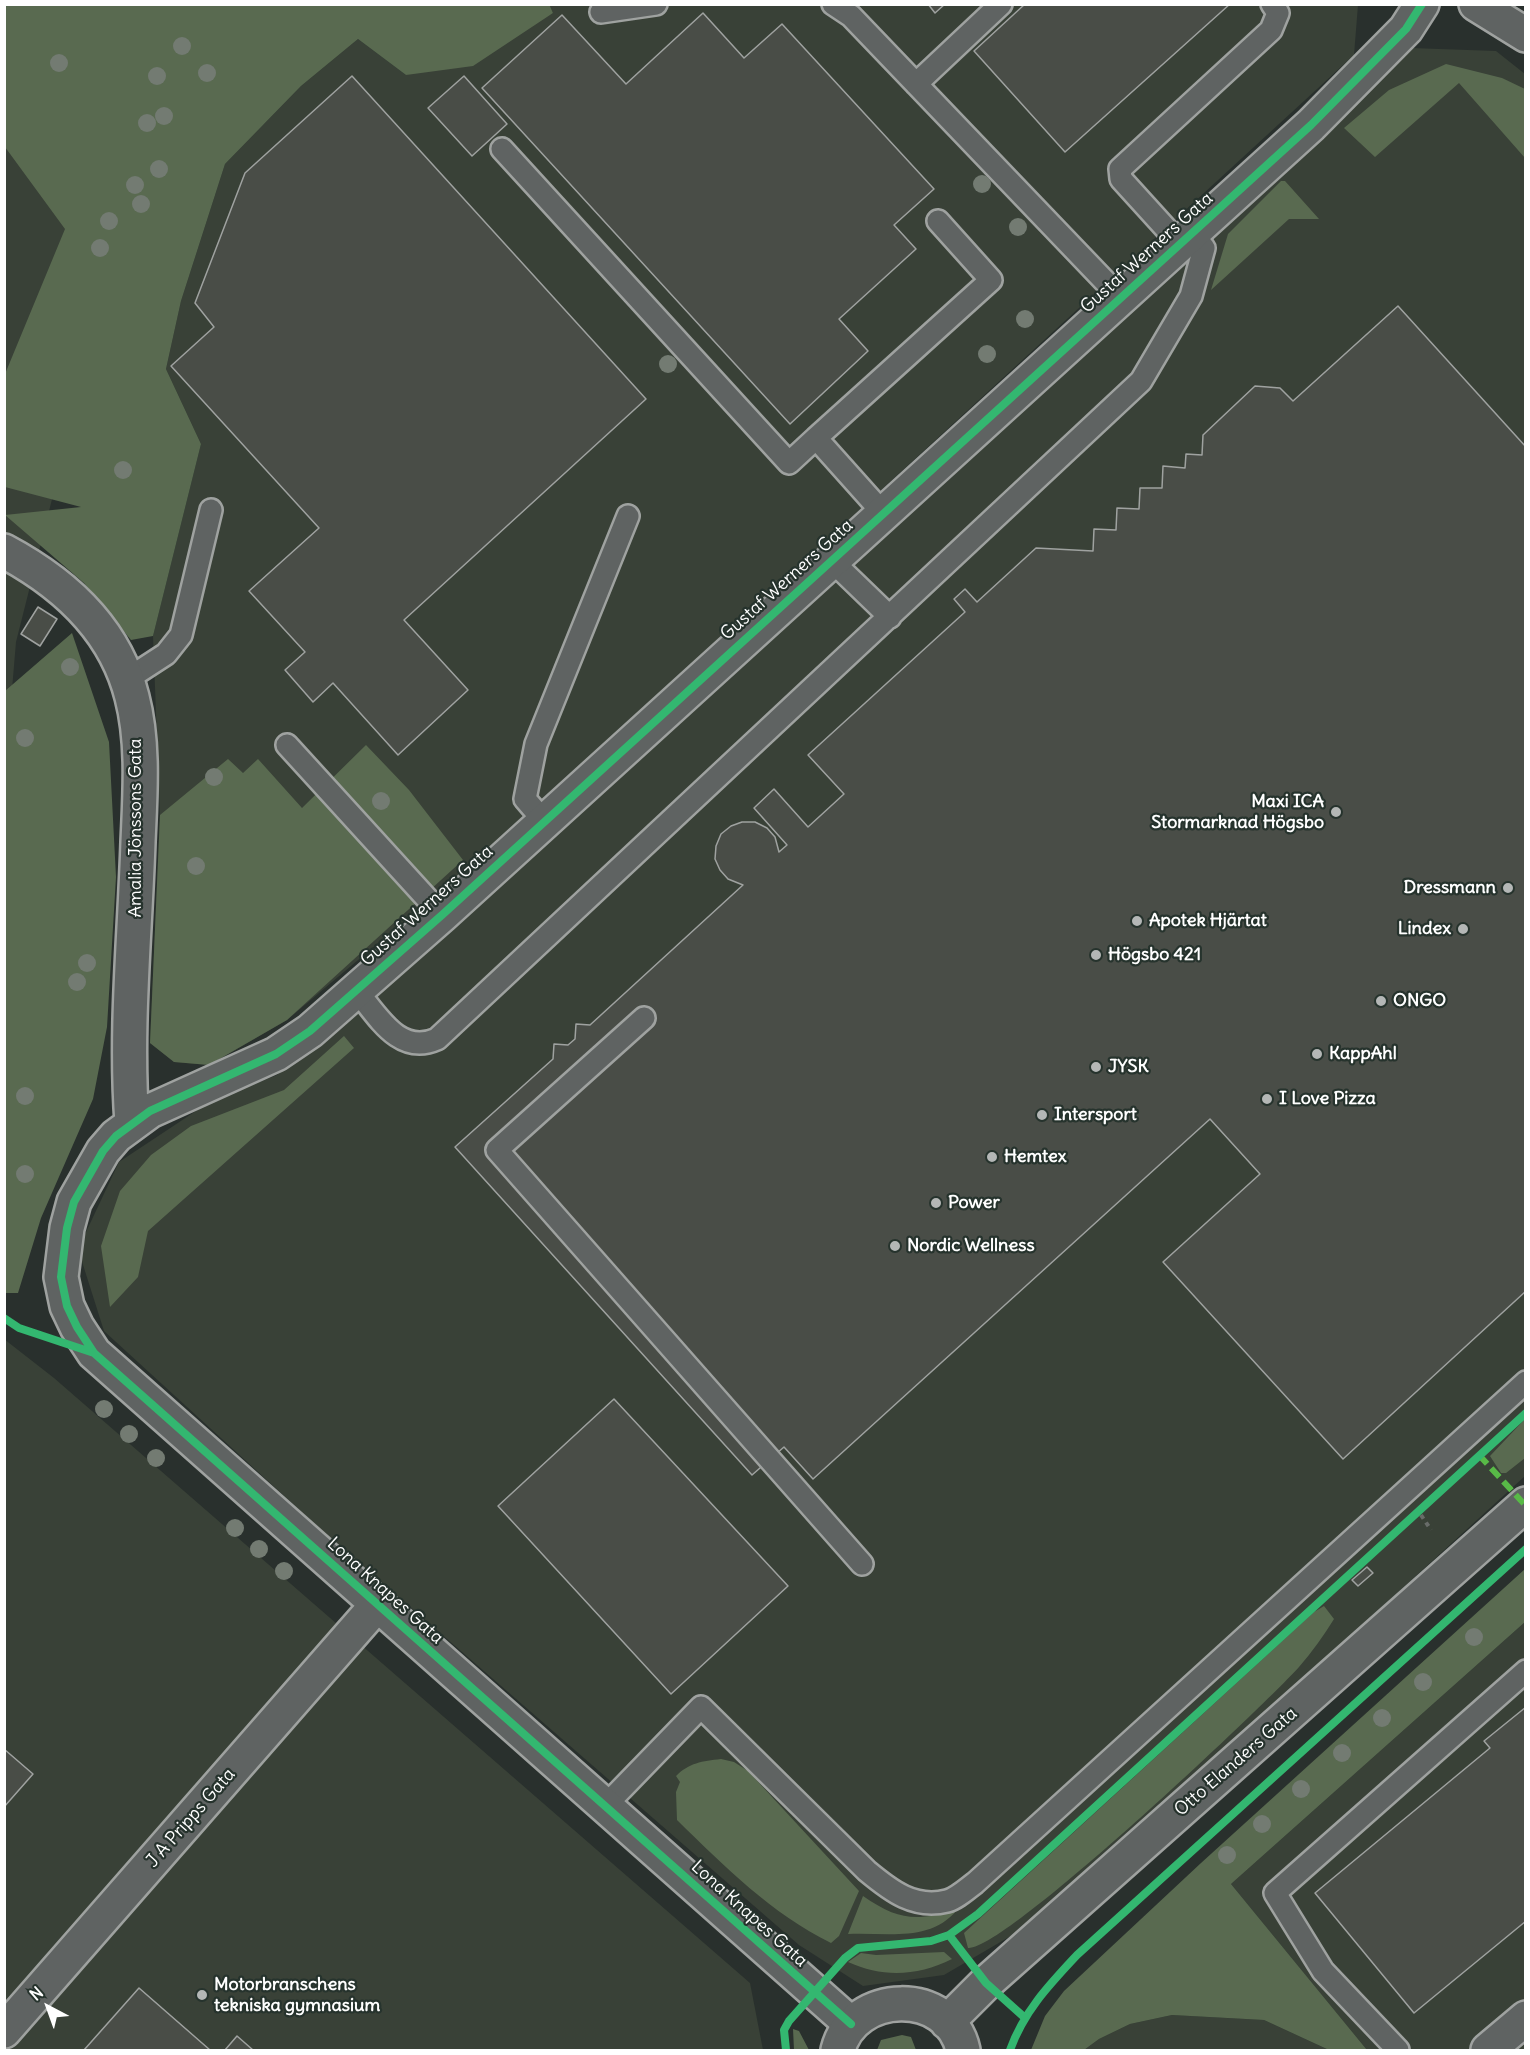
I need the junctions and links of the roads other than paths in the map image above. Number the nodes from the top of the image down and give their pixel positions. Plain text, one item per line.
1 (656, 4) edge
2 (833, 4) edge
3 (1001, 4) edge
4 (1272, 4) edge
5 (1422, 4) edge
6 (1476, 4) edge
7 (601, 12) dead end
8 (1526, 35) edge
9 (916, 84) junction
10 (502, 149) dead end
11 (938, 221) dead end
12 (1186, 239) junction
13 (1120, 297) junction
14 (816, 438) junction
15 (211, 510) dead end
16 (883, 513) junction
17 (628, 516) dead end
18 (4, 551) edge
19 (831, 560) junction
20 (890, 617) junction
21 (126, 680) junction
22 (287, 745) dead end
23 (544, 821) junction
24 (442, 915) junction
25 (356, 990) junction
26 (644, 1018) dead end
27 (132, 1123) junction
28 (1526, 1382) edge
29 (1526, 1504) edge
30 (862, 1564) dead end
31 (377, 1605) junction
32 (1526, 1671) edge
33 (606, 1805) junction
34 (1526, 2018) edge
35 (947, 2022) junction
36 (4, 2031) edge
37 (845, 2037) edge
38 (963, 2050) edge
39 (1398, 2050) edge
40 (1488, 2050) edge

1 - 7 lane
2 - 9 lane
3 - 9 lane
4 - 12 lane
5 - 12 street, Gustaf Werners Gata
6 - 8 street
9 - 13 lane
10 - 14 lane
11 - 14 lane
12 - 13 street, Gustaf Werners Gata
12 - 20 lane
13 - 16 street, Gustaf Werners Gata
14 - 16 lane
15 - 21 lane
16 - 19 street, Gustaf Werners Gata
17 - 23 lane
18 - 21 street, Amalia Jönssons Gata
19 - 20 lane
19 - 23 street, Gustaf Werners Gata
20 - 25 lane
21 - 27 street, Amalia Jönssons Gata
22 - 24 lane
23 - 24 street, Gustaf Werners Gata
24 - 25 street, Gustaf Werners Gata
25 - 27 street, Gustaf Werners Gata
26 - 30 lane
27 - 31 street, Lona Knapes Gata
28 - 33 lane
29 - 35 street, Otto Elanders Gata
31 - 33 street, Lona Knapes Gata
31 - 36 street, J A Pripps Gata
32 - 39 lane
33 - 37 street, Lona Knapes Gata
34 - 40 street
35 - 37 street
35 - 38 street

